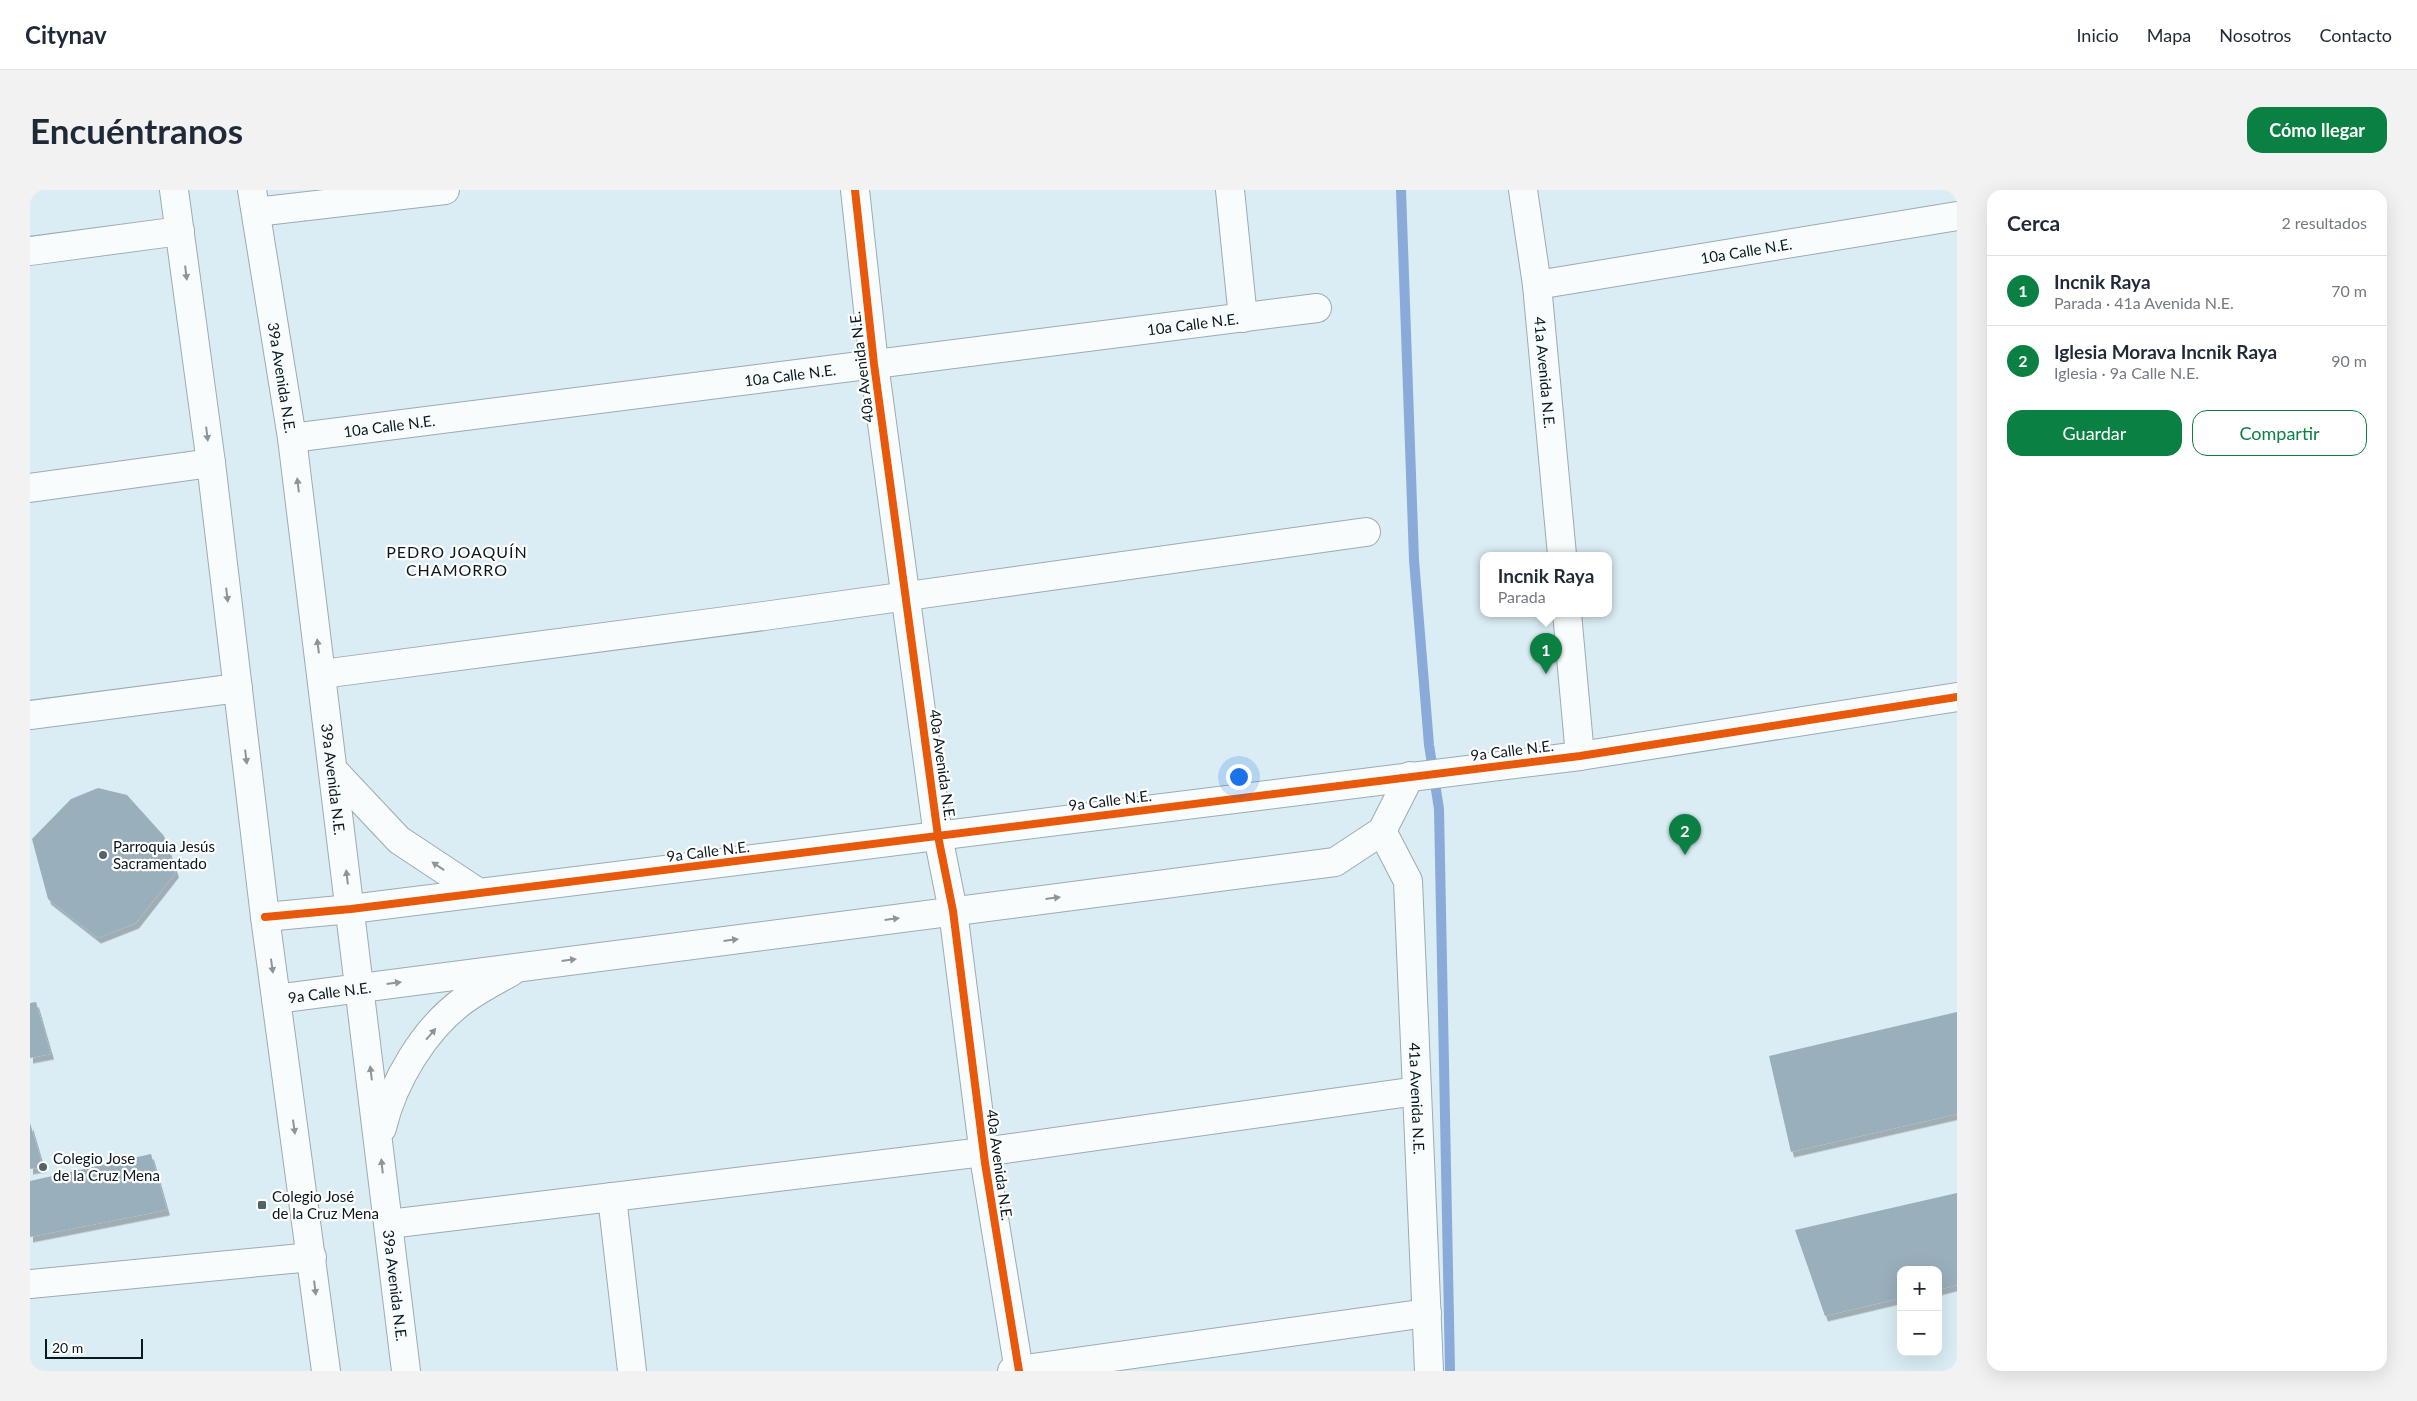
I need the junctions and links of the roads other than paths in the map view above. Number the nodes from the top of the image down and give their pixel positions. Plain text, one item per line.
1 (174, 190) edge
2 (444, 190) edge
3 (855, 190) edge
4 (1230, 190) edge
5 (1523, 190) edge
6 (254, 201) edge
7 (1957, 216) edge
8 (180, 231) junction
9 (30, 251) edge
10 (1537, 285) junction
11 (1317, 308) dead end
12 (1243, 318) junction
13 (874, 364) junction
14 (292, 438) junction
15 (211, 463) junction
16 (30, 488) edge
17 (1366, 532) dead end
18 (1562, 552) edge
19 (906, 597) junction
20 (1567, 617) edge
21 (322, 674) junction
22 (238, 688) junction
23 (1957, 696) edge
24 (30, 715) edge
25 (1580, 756) junction
26 (334, 771) junction
27 (1414, 776) junction
28 (1382, 831) junction
29 (938, 836) junction
30 (479, 893) junction
31 (351, 909) junction
32 (953, 911) junction
33 (265, 917) junction
34 (521, 966) junction
35 (360, 987) junction
36 (276, 999) junction
37 (1417, 1091) junction
38 (379, 1139) junction
39 (983, 1152) junction
40 (612, 1197) junction
41 (389, 1224) junction
42 (312, 1257) junction
43 (30, 1284) edge
44 (1427, 1313) junction
45 (326, 1371) edge
46 (406, 1371) edge
47 (632, 1371) edge
48 (1017, 1371) edge
49 (1429, 1371) edge

1 - 8 street
2 - 6 street
3 - 13 street, 40a Avenida N.E.
4 - 12 street
5 - 10 street, 41a Avenida N.E.
6 - 14 street, 39a Avenida N.E.
7 - 10 street, 10a Calle N.E.
8 - 9 street
8 -> 15 street
10 - 18 street, 41a Avenida N.E.
11 - 12 street, 10a Calle N.E.
12 - 13 street, 10a Calle N.E.
13 - 14 street, 10a Calle N.E.
13 - 19 street, 40a Avenida N.E.
21 -> 14 street, 39a Avenida N.E.
15 - 16 street
15 -> 22 street
17 - 19 street
19 - 21 street
19 - 29 street, 40a Avenida N.E.
20 - 25 street
21 - 26 street, 39a Avenida N.E.
22 - 24 street
22 -> 33 street
23 - 25 street, 9a Calle N.E.
25 - 27 street, 9a Calle N.E.
30 -> 26 street
31 -> 26 street, 39a Avenida N.E.
27 - 28 street, 9a Calle N.E.
27 - 29 street, 9a Calle N.E.
32 -> 28 street, 9a Calle N.E.
28 - 37 street, 41a Avenida N.E.
29 - 30 street, 9a Calle N.E.
29 - 32 street, 40a Avenida N.E.
30 - 31 street, 9a Calle N.E.
31 - 33 street, 9a Calle N.E.
31 - 35 street, 39a Avenida N.E.
34 -> 32 street, 9a Calle N.E.
32 - 39 street, 40a Avenida N.E.
33 -> 36 street
35 -> 34 street, 9a Calle N.E.
38 -> 34 street
35 - 36 street, 9a Calle N.E.
38 -> 35 street, 39a Avenida N.E.
36 -> 42 street
37 - 39 street
37 - 44 street, 41a Avenida N.E.
41 -> 38 street, 39a Avenida N.E.
39 - 40 street
39 - 48 street, 40a Avenida N.E.
40 - 41 street
40 - 47 street
41 - 46 street, 39a Avenida N.E.
42 - 43 street
42 -> 45 street
44 - 48 street
44 - 49 street, 41a Avenida N.E.

